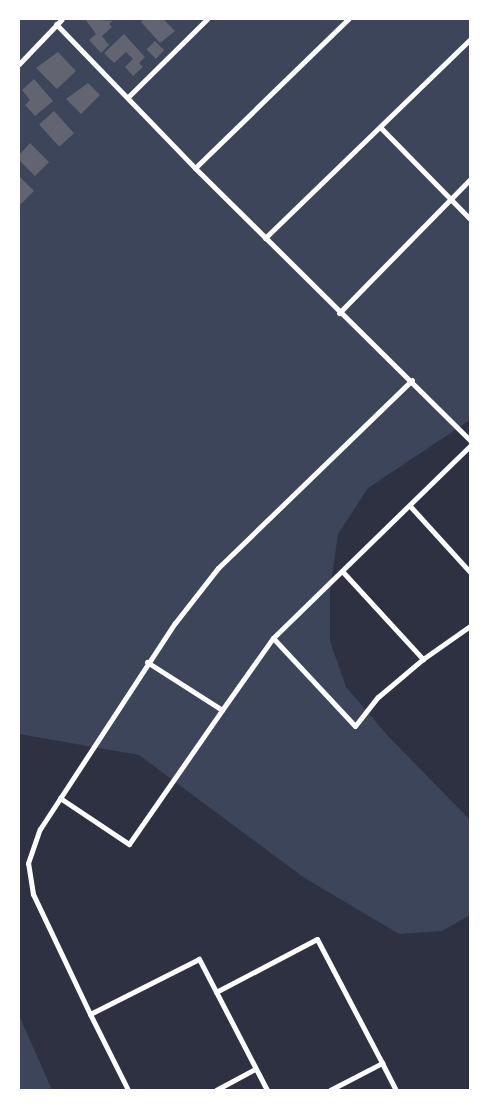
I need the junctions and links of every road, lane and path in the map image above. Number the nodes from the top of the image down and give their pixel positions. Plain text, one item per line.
1 (62, 19) edge
2 (207, 19) edge
3 (348, 19) edge
4 (56, 24) junction
5 (470, 39) edge
6 (19, 64) edge
7 (129, 96) junction
8 (381, 128) junction
9 (195, 168) junction
10 (470, 179) edge
11 (450, 198) junction
12 (470, 219) edge
13 (265, 238) junction
14 (339, 313) junction
15 (412, 380) junction
16 (470, 440) edge
17 (470, 446) edge
18 (410, 506) junction
19 (342, 571) junction
20 (470, 572) edge
21 (470, 626) edge
22 (273, 638) junction
23 (423, 659) junction
24 (147, 662) junction
25 (222, 710) junction
26 (60, 798) junction
27 (216, 992) junction
28 (90, 1014) junction
29 (382, 1063) junction
30 (255, 1069) junction
31 (128, 1090) edge
32 (216, 1090) edge
33 (267, 1090) edge
34 (330, 1090) edge
35 (396, 1090) edge

1 - 4 street
2 - 7 street
3 - 9 street
4 - 6 street
4 - 7 street
5 - 8 street
7 - 9 street
8 - 11 street
8 - 13 street
9 - 13 street
10 - 11 street
11 - 12 street
11 - 14 street
13 - 14 street
14 - 15 street
15 - 16 street
15 - 24 street
17 - 18 street
18 - 19 street
18 - 20 street
19 - 22 street
19 - 23 street
21 - 23 street
22 - 23 street
22 - 25 street
24 - 25 street
24 - 26 street
25 - 26 street
26 - 28 street
27 - 28 street
27 - 29 street
27 - 30 street
28 - 31 street
29 - 34 street
29 - 35 street
30 - 32 street
30 - 33 street

